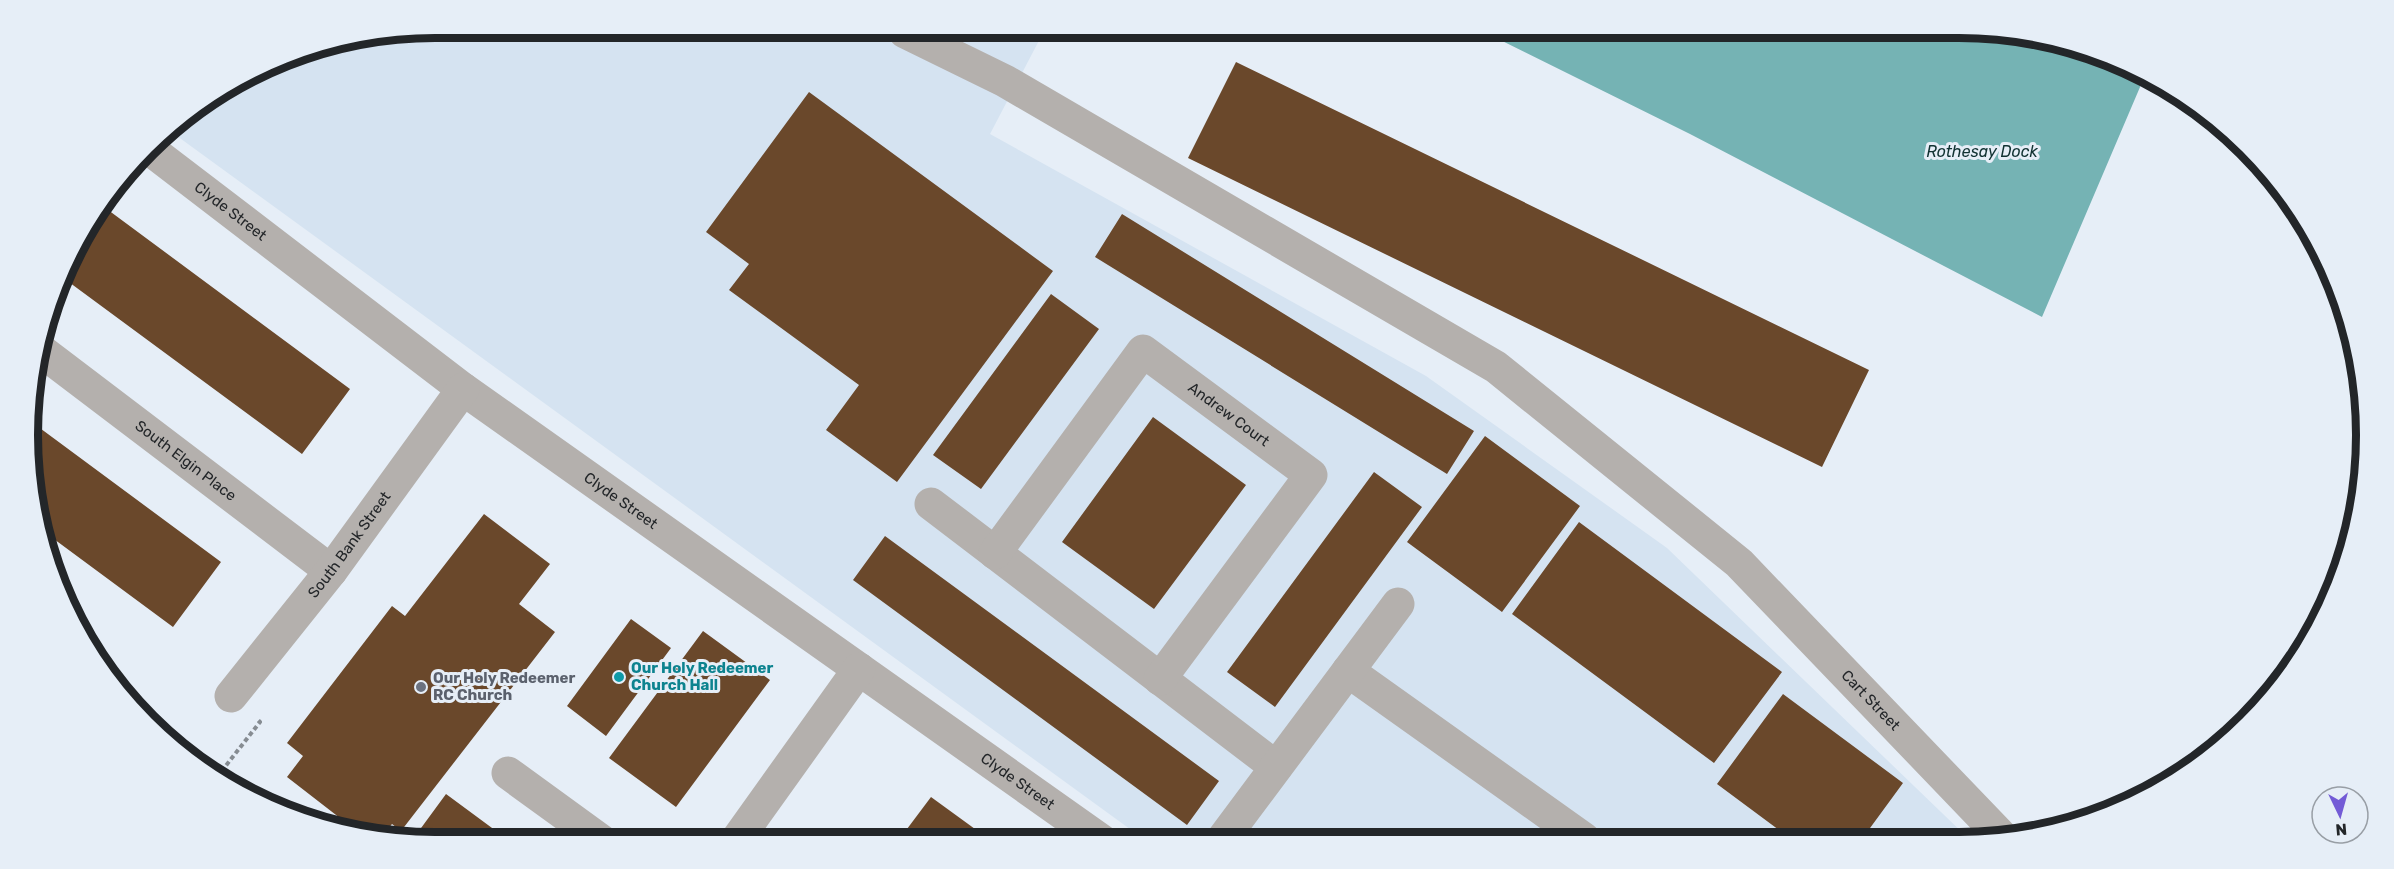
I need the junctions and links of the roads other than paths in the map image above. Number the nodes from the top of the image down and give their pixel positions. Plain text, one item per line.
1 (917, 38) edge
2 (155, 153) edge
3 (46, 354) edge
4 (463, 389) junction
5 (930, 504) dead end
6 (995, 553) junction
7 (331, 571) junction
8 (1398, 604) dead end
9 (859, 669) junction
10 (1348, 671) junction
11 (1160, 680) junction
12 (231, 696) road end
13 (1276, 767) junction
14 (508, 773) dead end
15 (1995, 830) edge
16 (589, 832) edge
17 (742, 832) edge
18 (1091, 832) edge
19 (1228, 832) edge
20 (1574, 832) edge

1 - 15 street, Cart Street
2 - 4 street, Clyde Street
3 - 7 street, South Elgin Place
4 - 7 street, South Bank Street
4 - 9 street, Clyde Street
5 - 6 street
6 - 11 street
6 - 11 street, Andrew Court
7 - 12 street, South Bank Street
8 - 10 street
9 - 17 street
9 - 18 street, Clyde Street
10 - 13 street
10 - 20 street
11 - 13 street
13 - 19 street
14 - 16 street

